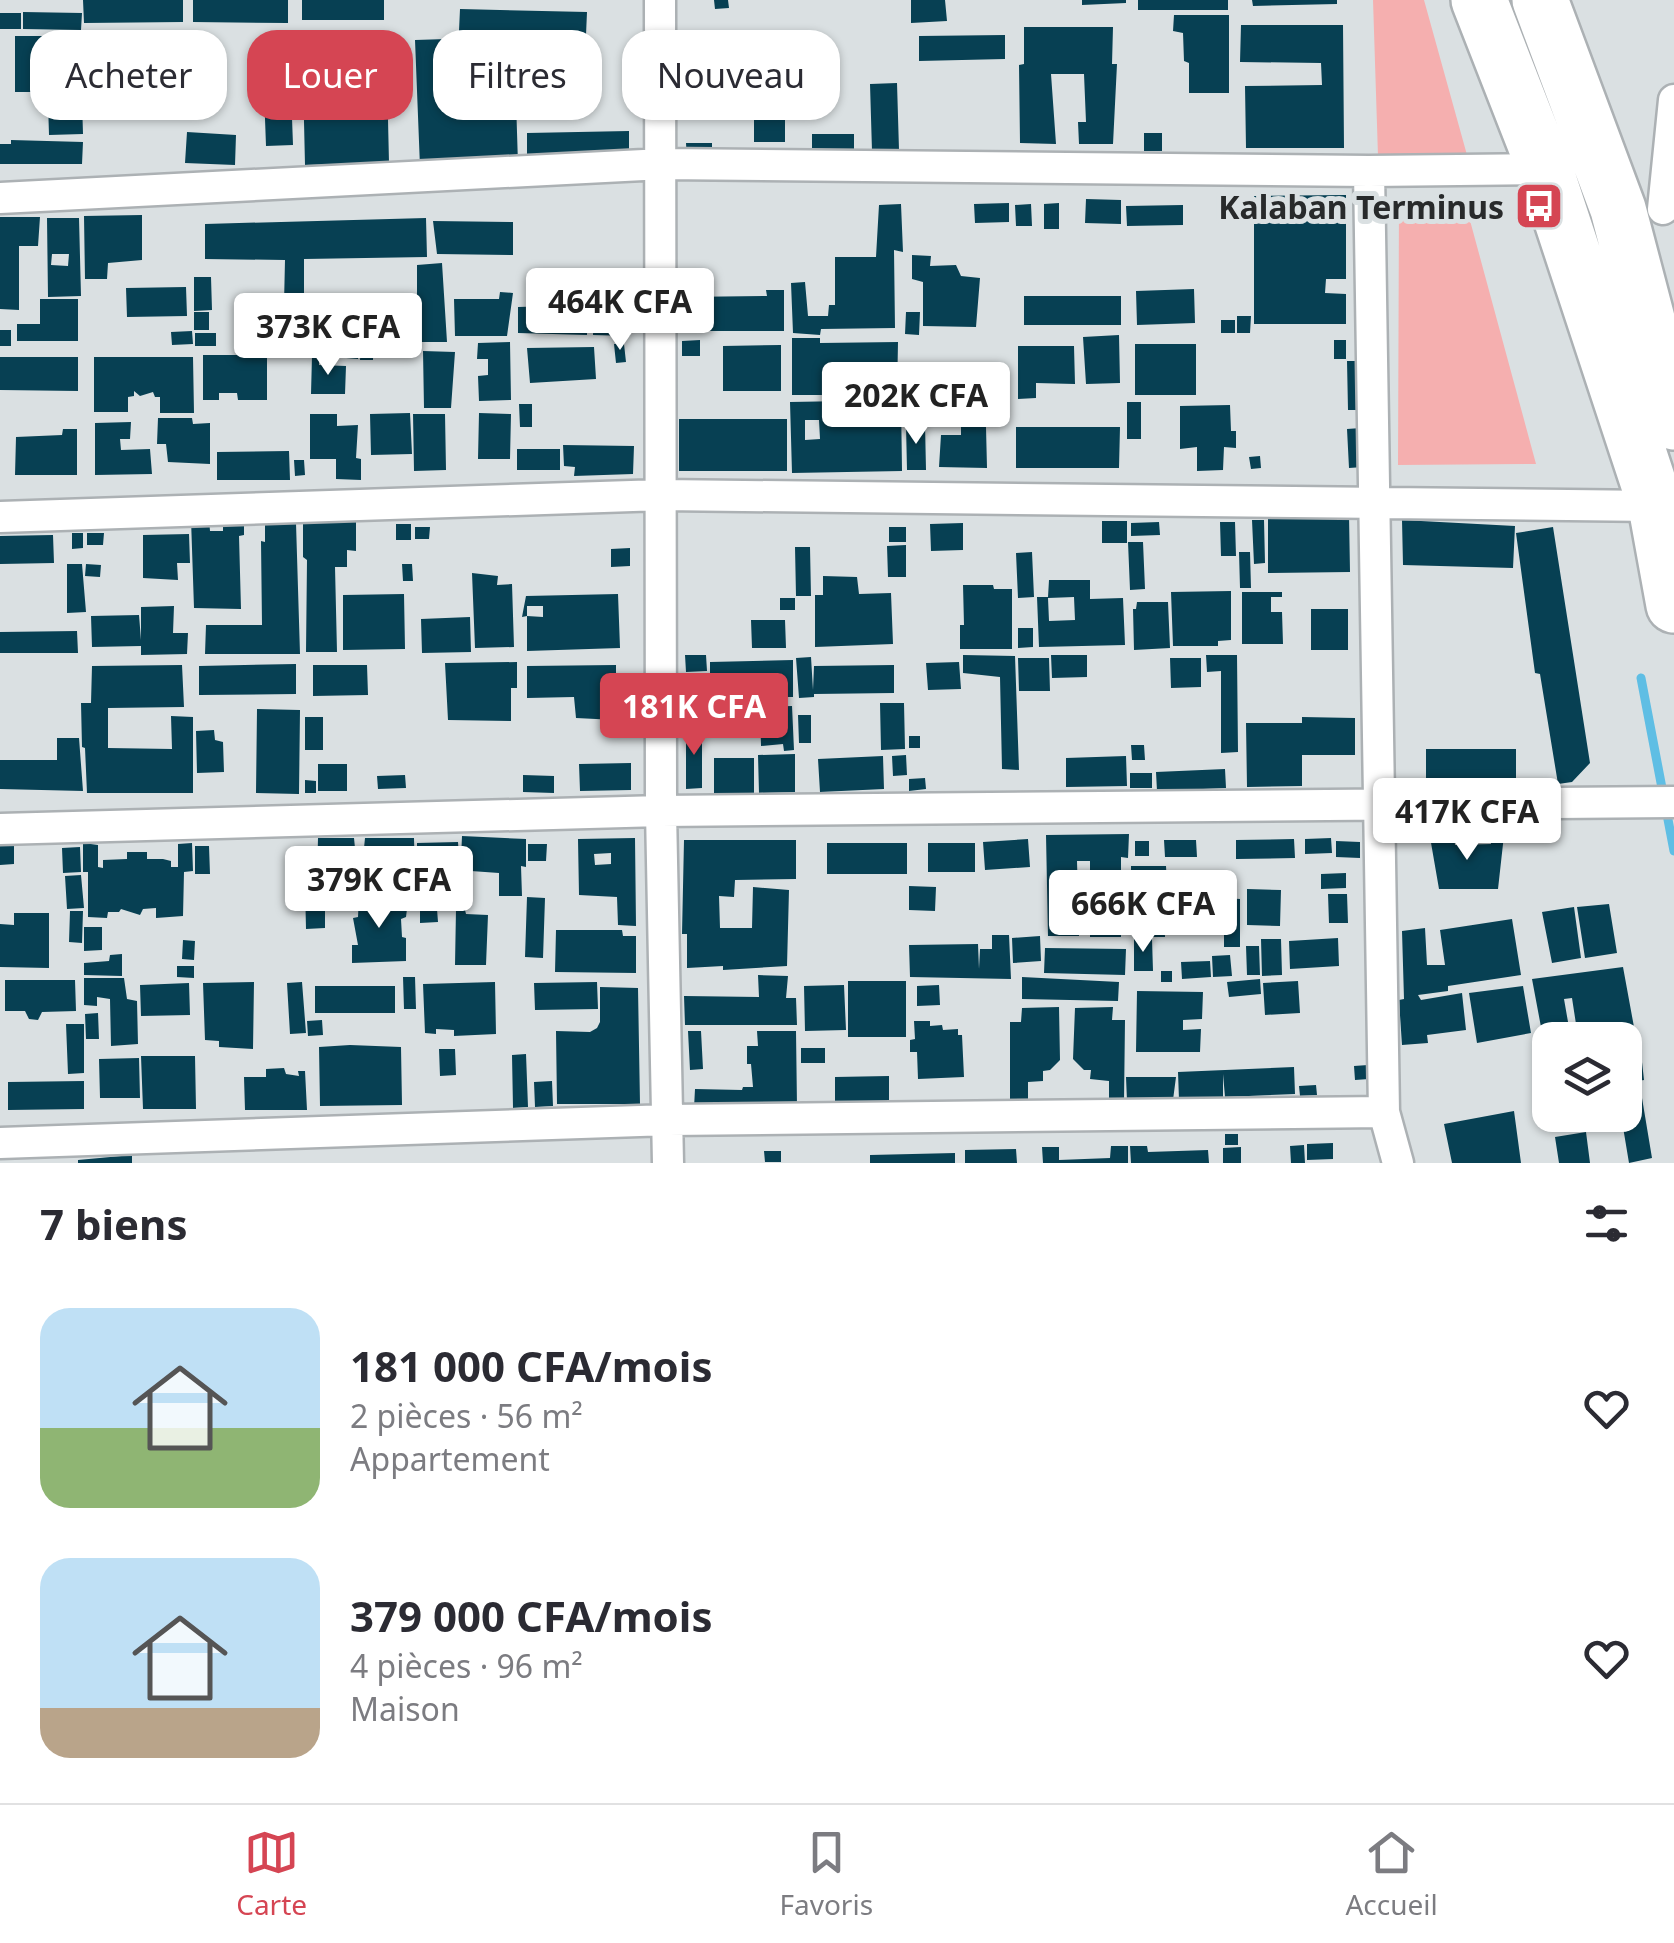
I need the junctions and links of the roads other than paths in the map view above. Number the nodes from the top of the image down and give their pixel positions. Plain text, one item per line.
1 (660, 0) edge
2 (1479, 0) edge
3 (1540, 0) edge
4 (1674, 100) edge
5 (663, 164) junction
6 (1545, 169) junction
7 (1369, 171) junction
8 (0, 198) edge
9 (1652, 209) edge
10 (1674, 422) edge
11 (662, 495) junction
12 (1374, 503) junction
13 (1665, 509) edge
14 (0, 517) edge
15 (1674, 605) edge
16 (1674, 802) edge
17 (1378, 805) junction
18 (661, 811) junction
19 (0, 830) edge
20 (1384, 1112) junction
21 (669, 1120) junction
22 (0, 1143) edge
23 (668, 1163) edge
24 (1398, 1163) edge

1 - 5 street
2 - 6 highway
3 - 9 highway
4 - 9 street
5 - 7 street
5 - 8 street
5 - 11 street
6 - 7 street
6 - 13 highway
7 - 12 street
9 - 10 highway
11 - 12 street
11 - 14 street
11 - 18 street
12 - 13 street
12 - 17 street
13 - 15 highway
16 - 17 street
17 - 18 street
17 - 20 street
18 - 19 street
18 - 21 street
20 - 21 street
20 - 24 street
21 - 22 street
21 - 23 street

